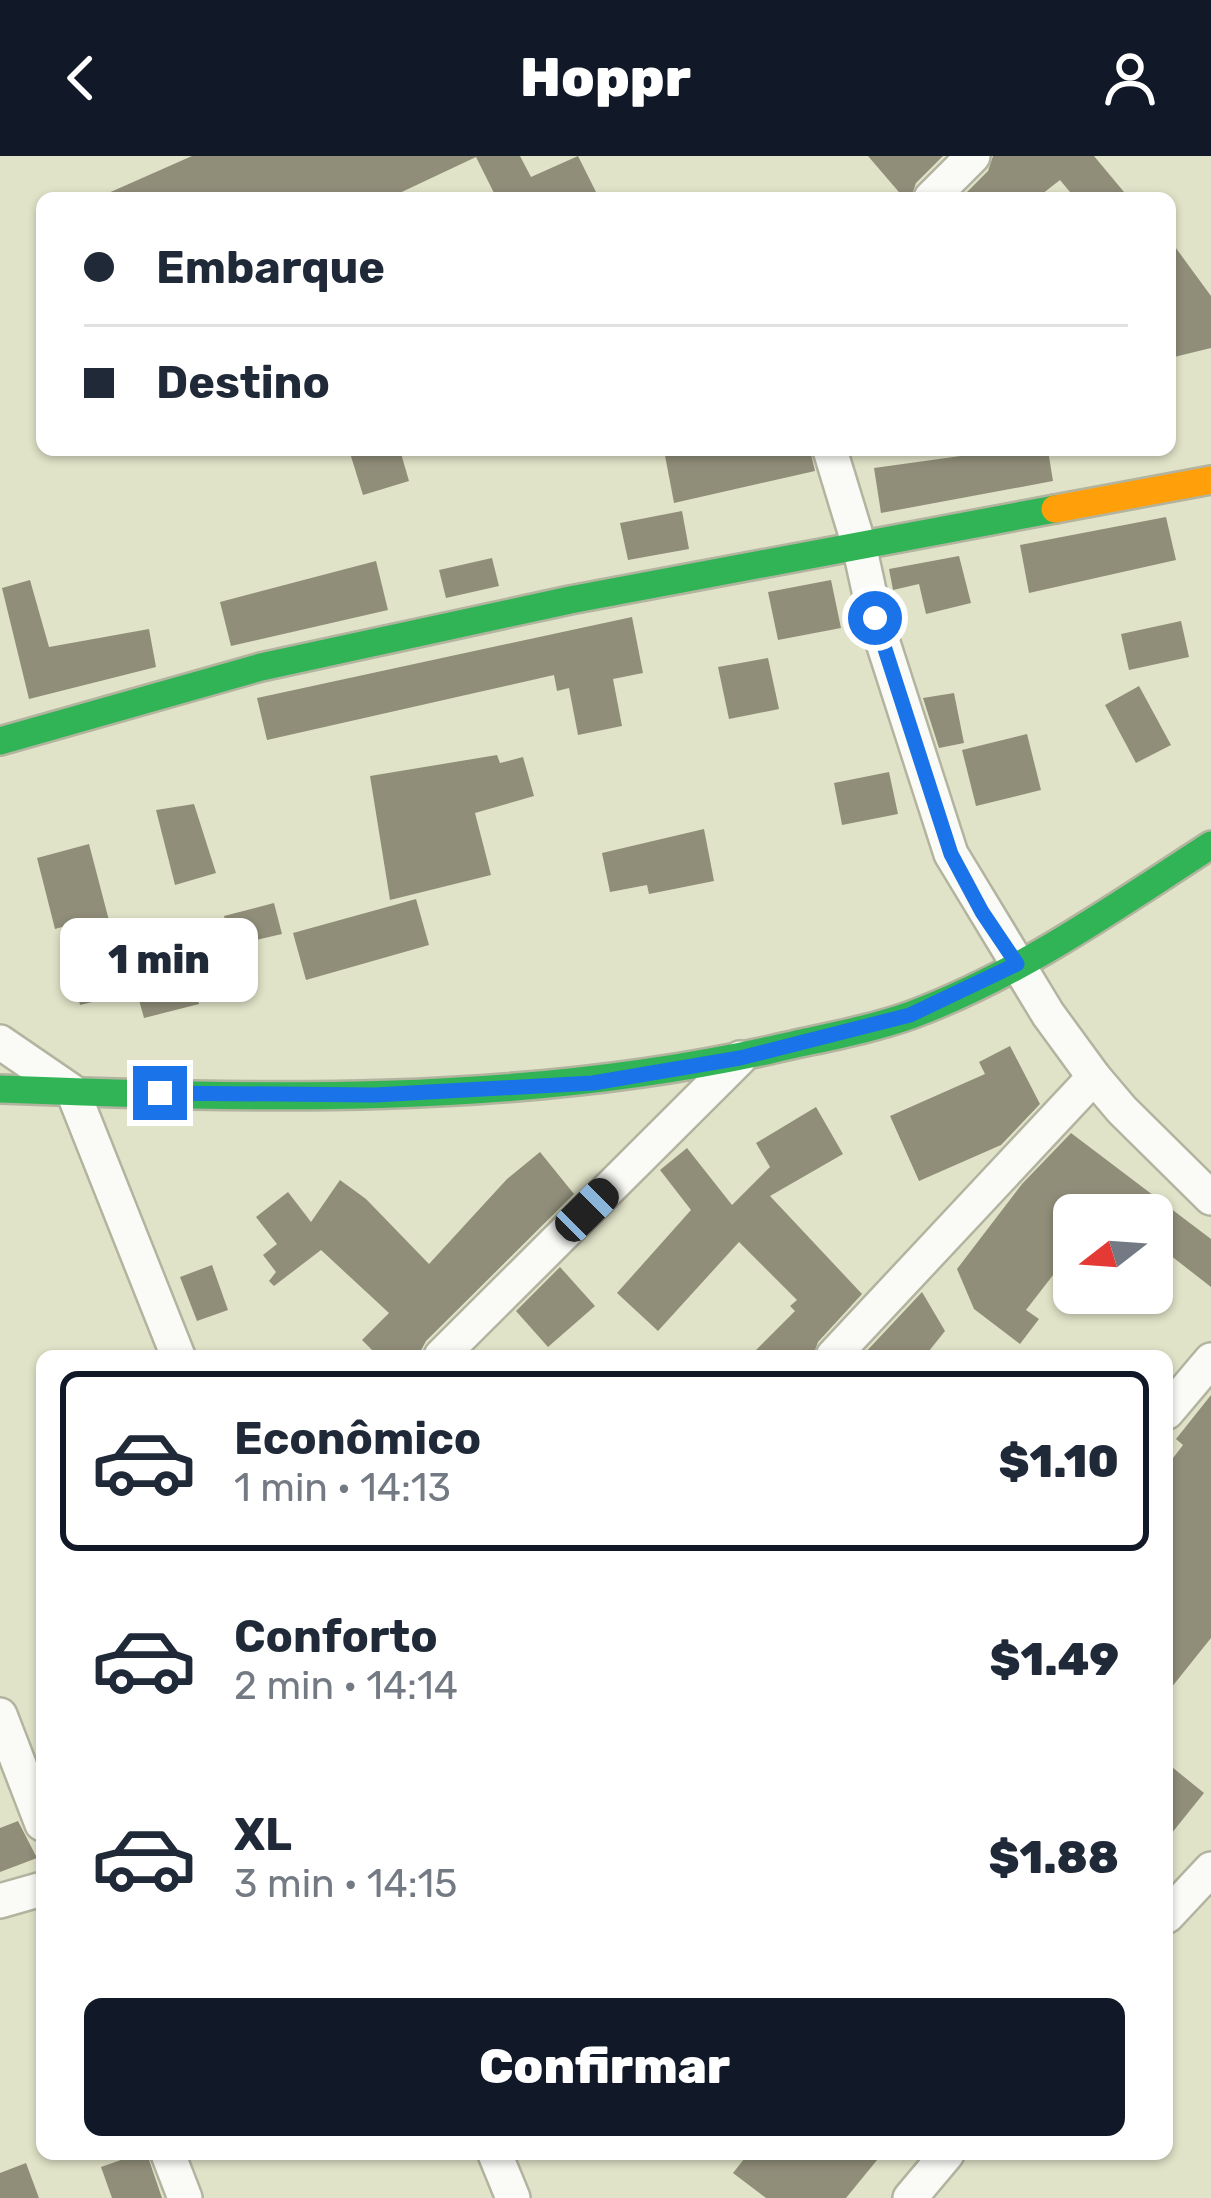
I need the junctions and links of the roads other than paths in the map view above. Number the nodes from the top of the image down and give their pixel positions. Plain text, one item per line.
1 (973, 156) edge
2 (937, 192) edge
3 (832, 456) edge
4 (1211, 480) edge
5 (859, 545) junction
6 (0, 741) edge
7 (1211, 845) edge
8 (1017, 964) junction
9 (0, 1042) edge
10 (740, 1058) junction
11 (1094, 1077) junction
12 (0, 1089) edge
13 (74, 1092) junction
14 (1211, 1198) edge
15 (176, 1350) edge
16 (447, 1350) edge
17 (839, 1350) edge
18 (1211, 1360) edge
19 (1173, 1405) edge
20 (0, 1714) edge
21 (36, 1808) edge
22 (1211, 1869) edge
23 (36, 1891) edge
24 (0, 1901) edge
25 (1173, 1910) edge
26 (171, 2160) edge
27 (942, 2160) edge
28 (185, 2198) edge
29 (910, 2198) edge

1 - 2 street
3 - 5 street
4 - 5 main road
5 - 6 main road
5 - 8 street
7 - 8 main road
8 - 10 main road
8 - 11 street
9 - 13 street
10 - 13 main road
10 - 16 street
11 - 14 street
11 - 17 street
12 - 13 main road
13 - 15 street
18 - 19 street
20 - 21 street
22 - 25 street
23 - 24 street
26 - 28 street
27 - 29 street

